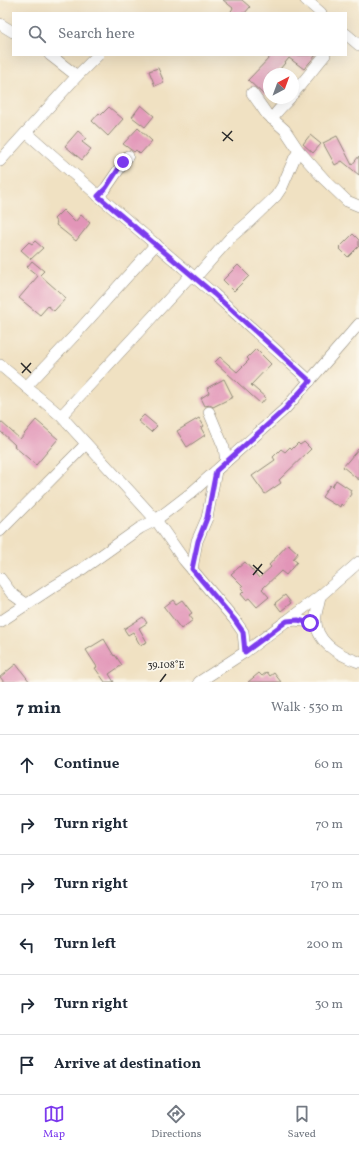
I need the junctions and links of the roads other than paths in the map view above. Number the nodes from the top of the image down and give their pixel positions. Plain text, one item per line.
1 (306, 0) edge
2 (320, 12) edge
3 (0, 24) edge
4 (12, 31) edge
5 (347, 35) edge
6 (359, 45) edge
7 (51, 56) edge
8 (97, 56) edge
9 (324, 56) edge
10 (76, 76) junction
11 (299, 87) edge
12 (252, 93) dead end
13 (285, 104) edge
14 (272, 119) junction
15 (27, 133) junction
16 (299, 151) junction
17 (128, 156) dead end
18 (0, 161) edge
19 (98, 196) junction
20 (359, 206) edge
21 (156, 244) junction
22 (193, 276) junction
23 (359, 324) edge
24 (0, 365) edge
25 (310, 381) junction
26 (26, 387) junction
27 (209, 412) dead end
28 (61, 416) junction
29 (86, 444) junction
30 (226, 462) junction
31 (216, 471) junction
32 (156, 520) junction
33 (0, 531) edge
34 (359, 562) edge
35 (192, 569) junction
36 (0, 578) edge
37 (320, 596) junction
38 (26, 604) junction
39 (287, 621) junction
40 (0, 622) edge
41 (316, 626) junction
42 (245, 652) junction
43 (359, 662) edge
44 (199, 682) edge

1 - 2 street
3 - 4 street
5 - 6 street
7 - 10 street
8 - 10 street
9 - 11 street
10 - 15 street
12 - 14 street
13 - 14 street
14 - 16 street
15 - 18 street
15 - 19 street
16 - 20 street
16 - 22 street
17 - 19 street
19 - 21 street
21 - 22 street
21 - 26 street
22 - 25 street
22 - 28 street
23 - 25 street
24 - 26 street
25 - 30 street
26 - 28 street
27 - 30 street
28 - 29 street
29 - 32 street
29 - 33 street
30 - 31 street
31 - 32 street
31 - 35 street
32 - 35 street
32 - 38 street
34 - 37 street
35 - 42 street
36 - 38 street
37 - 39 street
37 - 41 street
38 - 40 street
39 - 41 street
39 - 42 street
41 - 43 street
42 - 44 street

